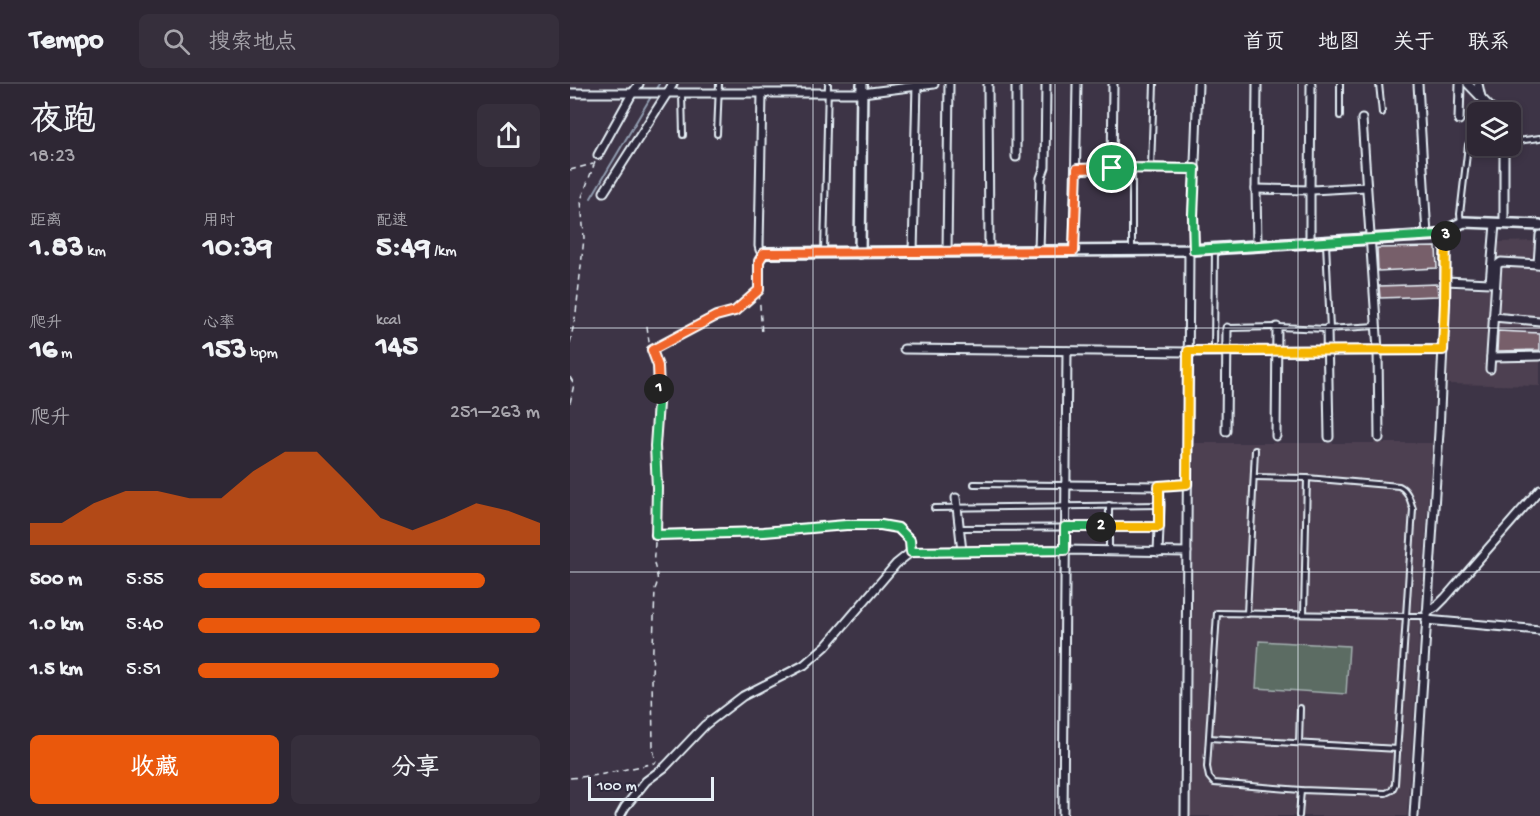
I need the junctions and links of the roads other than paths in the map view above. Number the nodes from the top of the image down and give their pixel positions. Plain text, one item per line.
1 (639, 84) edge
2 (673, 84) edge
3 (719, 84) edge
4 (755, 84) edge
5 (794, 84) edge
6 (828, 84) edge
7 (934, 84) edge
8 (949, 84) edge
9 (988, 84) edge
10 (1016, 84) edge
11 (1046, 84) edge
12 (1077, 84) edge
13 (1113, 84) edge
14 (1154, 84) edge
15 (1198, 84) edge
16 (1257, 84) edge
17 (1311, 84) edge
18 (1340, 84) edge
19 (1379, 84) edge
20 (1418, 84) edge
21 (1460, 84) edge
22 (1468, 84) edge
23 (1478, 84) edge
24 (917, 85) edge
25 (862, 89) edge
26 (636, 92) junction
27 (570, 93) edge
28 (667, 93) junction
29 (682, 93) junction
30 (718, 93) junction
31 (758, 93) junction
32 (794, 93) junction
33 (828, 93) junction
34 (1481, 97) junction
35 (1486, 102) edge
36 (1382, 113) dead end
37 (1340, 116) dead end
38 (1362, 119) dead end
39 (1459, 120) dead end
40 (717, 134) dead end
41 (683, 135) dead end
42 (1540, 138) edge
43 (1521, 141) edge
44 (598, 154) road end
45 (1467, 154) edge
46 (1503, 156) edge
47 (1016, 157) dead end
48 (1112, 168) junction
49 (1132, 168) junction
50 (1150, 168) junction
51 (1077, 169) junction
52 (1195, 169) junction
53 (1366, 187) junction
54 (1256, 189) junction
55 (1310, 190) junction
56 (604, 192) dead end
57 (1461, 224) junction
58 (1499, 224) junction
59 (1540, 225) edge
60 (1446, 232) junction
61 (1427, 236) junction
62 (1540, 236) edge
63 (1370, 239) junction
64 (1326, 242) junction
65 (1310, 243) junction
66 (1257, 246) junction
67 (1215, 248) junction
68 (1132, 250) junction
69 (1192, 250) junction
70 (1039, 251) junction
71 (1074, 251) junction
72 (913, 252) junction
73 (947, 252) junction
74 (989, 252) junction
75 (764, 253) joint
76 (824, 253) junction
77 (860, 253) junction
78 (1539, 264) edge
79 (1445, 281) junction
80 (1494, 317) junction
81 (1540, 321) edge
82 (1376, 326) junction
83 (1277, 327) junction
84 (1227, 328) joint
85 (1329, 329) junction
86 (904, 349) dead end
87 (1328, 350) junction
88 (1378, 350) junction
89 (1443, 350) junction
90 (1067, 351) junction
91 (1188, 351) junction
92 (1214, 351) junction
93 (1227, 351) junction
94 (1277, 351) junction
95 (1540, 356) edge
96 (1491, 357) junction
97 (1490, 369) dead end
98 (1227, 431) dead end
99 (1276, 436) dead end
100 (1329, 437) dead end
101 (1379, 438) dead end
102 (1255, 450) dead end
103 (1254, 477) junction
104 (1307, 478) junction
105 (974, 484) dead end
106 (1065, 484) junction
107 (1187, 484) junction
108 (1159, 486) junction
109 (1540, 489) edge
110 (956, 498) dead end
111 (1108, 505) junction
112 (1160, 505) junction
113 (1065, 506) junction
114 (934, 508) dead end
115 (957, 508) junction
116 (1065, 527) junction
117 (1109, 527) junction
118 (1159, 527) junction
119 (959, 528) junction
120 (656, 535) road end
121 (1065, 550) junction
122 (962, 551) junction
123 (1109, 551) junction
124 (911, 552) junction
125 (1158, 552) junction
126 (1187, 552) junction
127 (1247, 614) junction
128 (1304, 614) junction
129 (1407, 616) junction
130 (1426, 616) junction
131 (1540, 630) edge
132 (1300, 708) dead end
133 (1209, 738) junction
134 (1299, 743) junction
135 (1398, 749) junction
136 (1301, 790) junction
137 (620, 816) edge
138 (1063, 816) edge
139 (1185, 816) edge
140 (1299, 816) edge
141 (1414, 816) edge

1 - 26 street
2 - 28 street
3 - 30 lane
4 - 31 lane
5 - 32 lane
6 - 33 lane
7 - 24 street
8 - 73 street
9 - 74 street
10 - 47 street
11 - 70 street
12 - 51 street
13 - 48 street
14 - 50 lane
15 - 52 street
16 - 54 street
17 - 55 street
18 - 37 lane
19 - 36 lane
20 - 61 street
21 - 39 street
22 - 34 street
23 - 34 street
24 - 25 street
24 - 72 street
25 - 33 street
25 - 77 street
26 - 27 street
26 - 28 street
26 - 44 street
28 - 29 street
28 - 56 street
29 - 30 street
29 - 41 lane
30 - 31 street
30 - 40 lane
31 - 32 street
31 - 75 street
32 - 33 street
33 - 76 lane
34 - 35 street
38 - 53 street
42 - 43 lane
45 - 57 lane
46 - 58 street
48 - 49 street
48 - 51 street
49 - 50 street
49 - 68 lane
50 - 52 street
51 - 71 street
52 - 69 street
53 - 55 street
53 - 63 street
54 - 55 street
54 - 66 street
55 - 65 street
57 - 58 street
57 - 60 street
58 - 59 street
58 - 79 street
60 - 61 street
60 - 79 street
61 - 63 street
62 - 78 street
63 - 64 street
63 - 82 street
64 - 65 street
64 - 85 lane
65 - 66 street
66 - 67 street
67 - 69 street
67 - 92 lane
68 - 69 street
68 - 71 street
69 - 91 street
70 - 71 street
70 - 74 street
72 - 73 street
72 - 77 street
73 - 74 street
75 - 76 street
76 - 77 street
78 - 80 street
79 - 89 street
80 - 81 street
80 - 96 street
82 - 85 lane
82 - 88 street
83 - 84 lane
83 - 85 lane
83 - 94 street
84 - 93 street
85 - 87 street
86 - 90 street
87 - 88 street
87 - 94 street
87 - 100 street
88 - 89 street
88 - 101 street
89 - 130 street
90 - 91 street
90 - 106 street
91 - 92 street
91 - 107 street
92 - 93 street
93 - 94 street
93 - 98 street
94 - 99 street
95 - 96 street
96 - 97 street
102 - 103 lane
103 - 104 lane
103 - 127 lane
104 - 128 lane
104 - 129 lane
105 - 106 lane
106 - 108 street
106 - 113 street
107 - 108 street
107 - 126 street
108 - 112 street
109 - 130 street
110 - 115 street
111 - 112 lane
111 - 113 lane
111 - 117 lane
112 - 118 street
113 - 115 lane
113 - 116 street
114 - 115 lane
115 - 119 street
116 - 117 lane
116 - 119 lane
116 - 121 street
117 - 118 lane
117 - 123 lane
118 - 125 street
119 - 122 street
120 - 124 street
121 - 122 street
121 - 123 street
121 - 138 street
122 - 124 street
123 - 125 street
124 - 137 street
125 - 126 street
126 - 139 street
127 - 128 lane
127 - 133 lane
128 - 129 lane
129 - 130 lane
129 - 135 lane
130 - 131 street
130 - 141 street
132 - 134 lane
133 - 134 lane
133 - 136 lane
134 - 135 lane
135 - 136 lane
136 - 140 lane

